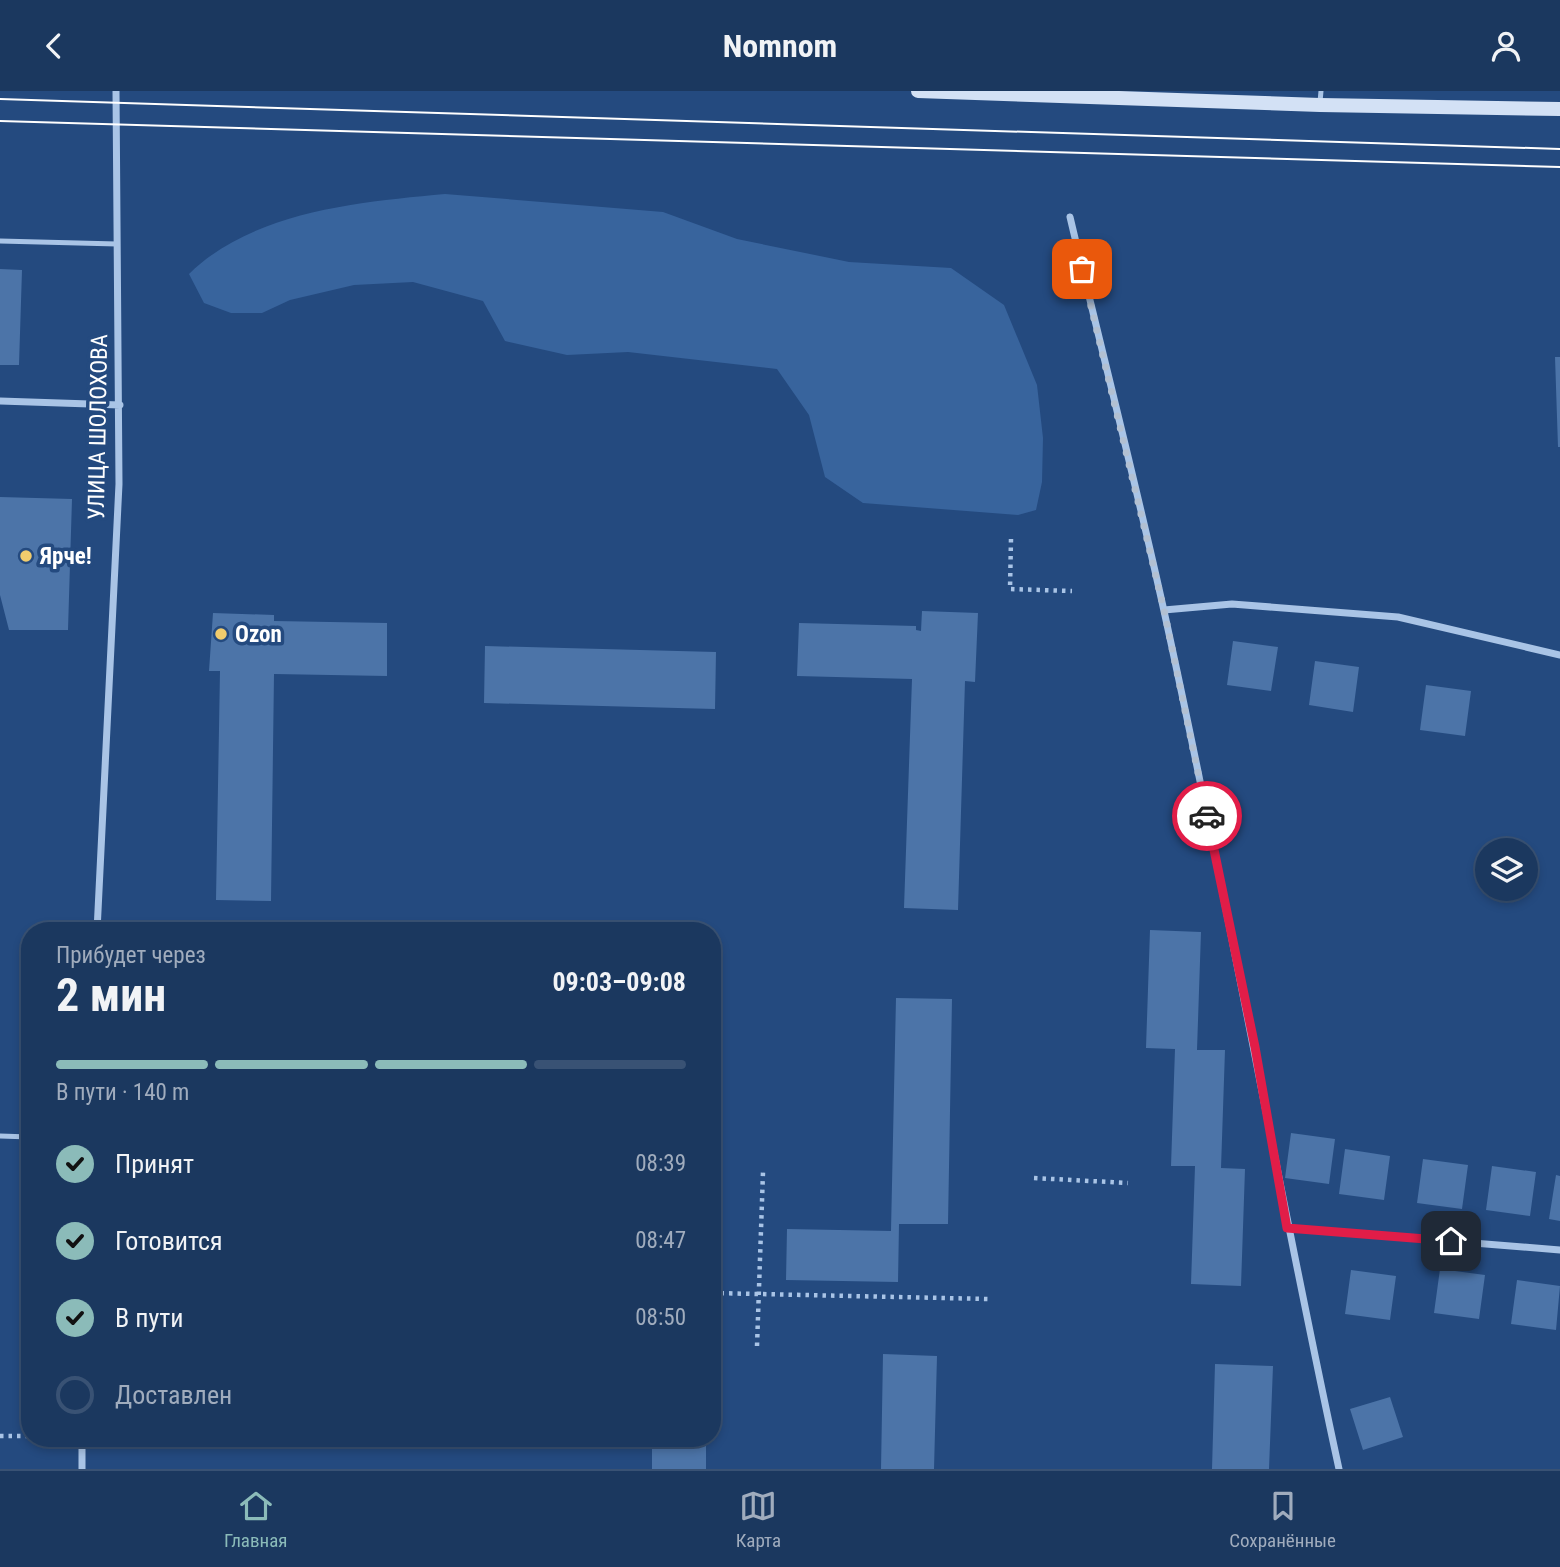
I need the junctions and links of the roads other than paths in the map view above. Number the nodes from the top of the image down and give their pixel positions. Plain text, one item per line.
1 (116, 91) edge
2 (918, 91) edge
3 (1052, 94) edge
4 (1320, 98) edge
5 (1560, 109) edge
6 (1070, 216) dead end
7 (0, 241) edge
8 (117, 244) junction
9 (0, 401) edge
10 (120, 405) junction
11 (1164, 610) junction
12 (1560, 655) edge
13 (97, 922) edge
14 (0, 1136) edge
15 (21, 1137) edge
16 (1287, 1228) junction
17 (1560, 1249) edge
18 (82, 1447) edge
19 (82, 1469) edge
20 (1339, 1469) edge

1 - 8 street, УЛИЦА ШОЛОХОВА
2 - 3 main road
3 - 4 main road
4 - 5 main road
6 - 11 street
7 - 8 lane
8 - 10 street, УЛИЦА ШОЛОХОВА
9 - 10 street
10 - 13 street, УЛИЦА ШОЛОХОВА
11 - 12 street
11 - 16 street
14 - 15 lane
16 - 17 street
16 - 20 street
18 - 19 street

